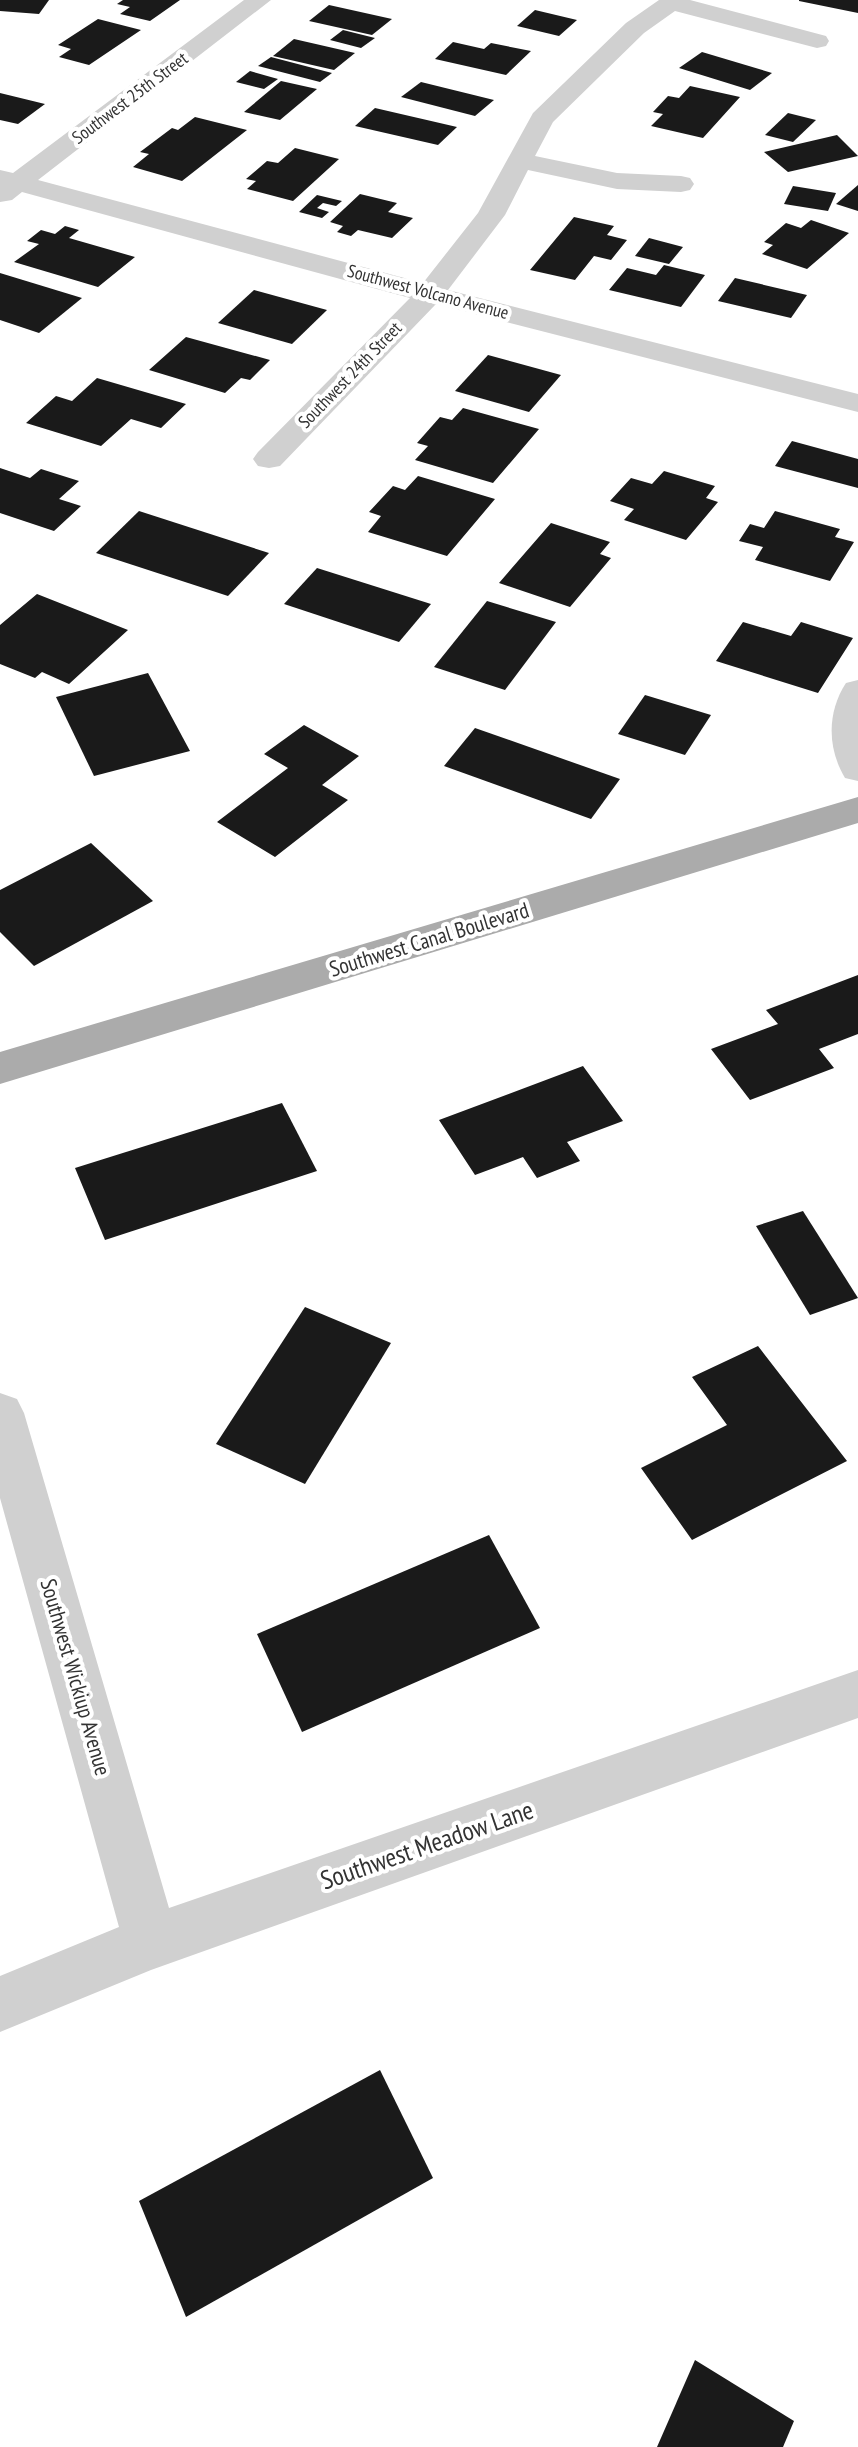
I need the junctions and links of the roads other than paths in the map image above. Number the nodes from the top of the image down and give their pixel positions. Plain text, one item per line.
1 (259, 0) edge
2 (672, 1) edge
3 (817, 41) dead end
4 (522, 161) junction
5 (681, 184) dead end
6 (6, 185) edge
7 (430, 294) junction
8 (858, 403) edge
9 (269, 459) dead end
10 (858, 691) edge
11 (858, 769) edge
12 (858, 810) edge
13 (0, 1068) edge
14 (0, 1413) edge
15 (858, 1694) edge
16 (151, 1942) junction
17 (0, 2004) edge

1 - 6 street, Southwest 25th Street
2 - 3 street
2 - 4 street, Southwest 24th Street
4 - 5 street
4 - 7 street, Southwest 24th Street
6 - 7 street, Southwest Volcano Avenue
7 - 8 street, Southwest Volcano Avenue
7 - 9 street, Southwest 24th Street
10 - 11 street
12 - 13 main road, Southwest Canal Boulevard
14 - 16 street, Southwest Wickiup Avenue
15 - 16 street, Southwest Meadow Lane
16 - 17 street, Southwest Meadow Lane

